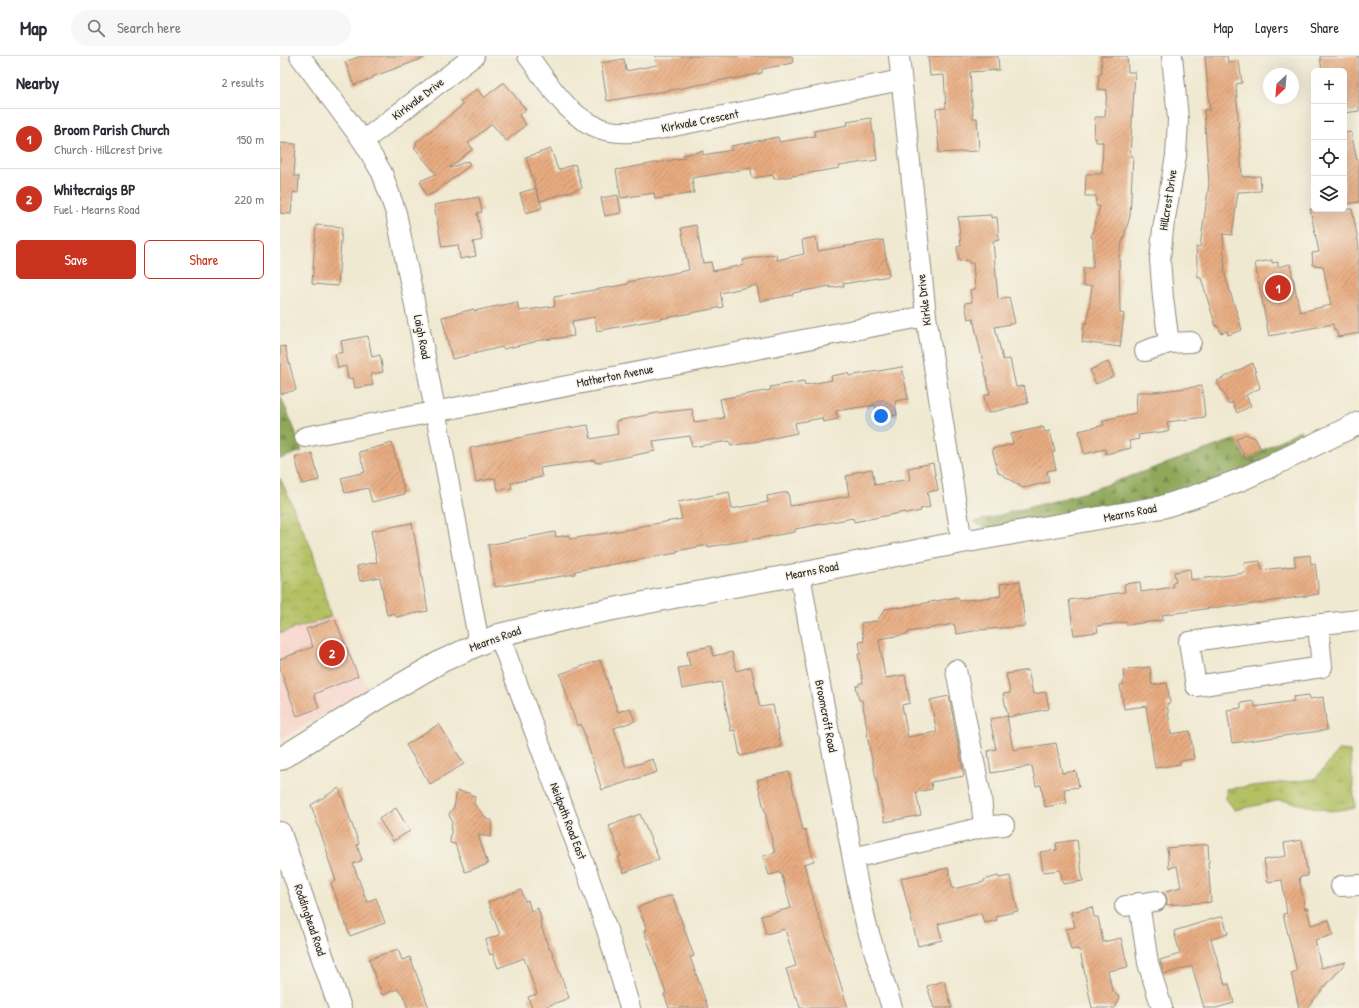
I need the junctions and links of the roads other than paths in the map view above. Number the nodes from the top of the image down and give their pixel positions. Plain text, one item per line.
1 (300, 56) edge
2 (474, 56) edge
3 (528, 56) edge
4 (900, 56) edge
5 (1172, 56) edge
6 (902, 80) junction
7 (363, 142) junction
8 (926, 316) junction
9 (1191, 342) dead end
10 (1169, 343) junction
11 (1145, 351) dead end
12 (436, 411) junction
13 (1359, 423) edge
14 (305, 437) dead end
15 (962, 542) junction
16 (800, 574) junction
17 (1359, 620) edge
18 (1318, 624) junction
19 (489, 639) junction
20 (956, 670) dead end
21 (280, 759) edge
22 (1004, 825) dead end
23 (984, 827) junction
24 (280, 833) edge
25 (852, 858) junction
26 (1140, 904) dead end
27 (340, 1008) edge
28 (630, 1008) edge
29 (892, 1008) edge
30 (1162, 1008) edge

1 - 7 street, Laigh Road
2 - 7 street, Kirkvale Drive
3 - 6 street, Kirkvale Crescent
4 - 6 street, Kirkle Drive
5 - 10 street, Hillcrest Drive
6 - 8 street, Kirkle Drive
7 - 12 street, Laigh Road
8 - 12 street, Matherton Avenue
8 - 15 street, Kirkle Drive
9 - 10 street
10 - 11 street
12 - 14 street, Matherton Avenue
12 - 19 street, Laigh Road
13 - 15 street, Mearns Road
15 - 16 street, Mearns Road
16 - 19 street, Mearns Road
16 - 25 street, Broomcroft Road
17 - 18 street
18 - 18 street
19 - 21 street, Mearns Road
19 - 28 street, Neidpath Road East
20 - 23 street
22 - 23 street
23 - 25 street
24 - 27 street, Roddinghead Road
25 - 29 street, Broomcroft Road
26 - 30 street

